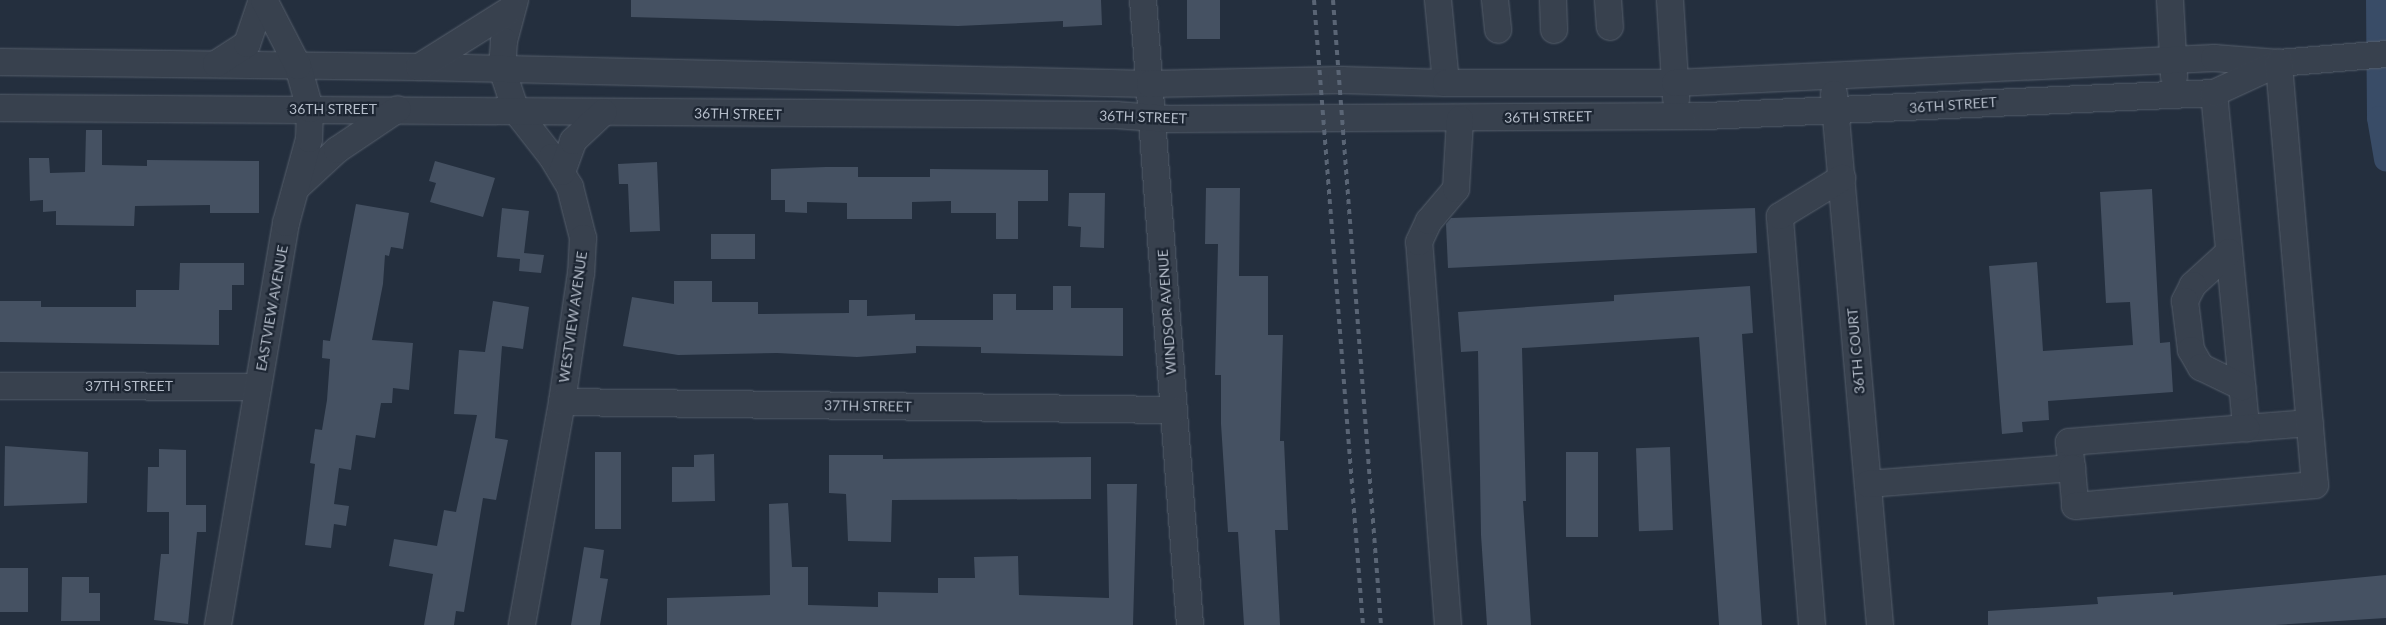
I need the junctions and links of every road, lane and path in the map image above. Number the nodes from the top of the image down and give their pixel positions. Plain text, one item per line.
1 (263, 0) edge
2 (1142, 0) edge
3 (1438, 0) edge
4 (1496, 0) edge
5 (1553, 0) edge
6 (1608, 0) edge
7 (1670, 0) edge
8 (2170, 0) edge
9 (513, 5) edge
10 (1610, 27) dead end
11 (1498, 30) dead end
12 (1554, 30) dead end
13 (2386, 54) edge
14 (2173, 60) junction
15 (0, 62) edge
16 (2279, 63) junction
17 (216, 64) junction
18 (298, 66) junction
19 (419, 67) junction
20 (502, 69) junction
21 (1833, 76) junction
22 (1446, 83) junction
23 (1675, 83) junction
24 (1150, 84) junction
25 (2214, 94) junction
26 (2174, 95) junction
27 (0, 108) edge
28 (310, 109) junction
29 (398, 109) junction
30 (516, 111) junction
31 (604, 112) junction
32 (1836, 112) junction
33 (1677, 116) junction
34 (1152, 119) junction
35 (1460, 119) junction
36 (562, 172) junction
37 (1842, 178) junction
38 (295, 189) junction
39 (2229, 252) junction
40 (0, 386) edge
41 (258, 387) junction
42 (2242, 387) junction
43 (562, 402) junction
44 (1174, 410) junction
45 (2310, 423) junction
46 (2246, 428) junction
47 (2072, 468) junction
48 (1868, 484) junction
49 (218, 625) edge
50 (522, 625) edge
51 (1190, 625) edge
52 (1448, 625) edge
53 (1812, 625) edge
54 (1880, 625) edge

1 - 17 street
1 - 18 street, EASTVIEW AVENUE
2 - 24 street, WINDSOR AVENUE
3 - 22 street
4 - 11 street
5 - 12 street
6 - 10 street
7 - 23 street
8 - 14 street
9 - 19 street
9 - 20 street, WESTVIEW AVENUE
13 - 16 street, 36TH STREET
14 - 16 street, 36TH STREET
14 - 21 street, 36TH STREET
14 - 26 street
15 - 17 street, 36TH STREET
16 - 25 street, 36TH STREET
16 - 45 street
17 - 18 street, 36TH STREET
18 - 19 street, 36TH STREET
18 - 28 street, EASTVIEW AVENUE
19 - 20 street, 36TH STREET
20 - 24 street, 36TH STREET
20 - 30 street, WESTVIEW AVENUE
21 - 23 street, 36TH STREET
21 - 32 street, 36TH COURT
22 - 23 street, 36TH STREET
22 - 24 street, 36TH STREET
23 - 33 street
24 - 34 street, WINDSOR AVENUE
25 - 26 street, 36TH STREET
25 - 39 street
26 - 32 street, 36TH STREET
27 - 28 street, 36TH STREET
28 - 29 street, 36TH STREET
28 - 38 street, EASTVIEW AVENUE
29 - 30 street, 36TH STREET
29 - 38 street
30 - 31 street, 36TH STREET
30 - 36 street, WESTVIEW AVENUE
31 - 34 street, 36TH STREET
31 - 36 street
32 - 33 street, 36TH STREET
32 - 37 street, 36TH COURT
33 - 35 street, 36TH STREET
34 - 35 street, 36TH STREET
34 - 44 street, WINDSOR AVENUE
35 - 52 street
36 - 43 street, WESTVIEW AVENUE
37 - 48 street, 36TH COURT
37 - 53 street
38 - 41 street, EASTVIEW AVENUE
39 - 42 street
39 - 42 street
40 - 41 street, 37TH STREET
41 - 49 street, EASTVIEW AVENUE
42 - 46 street
43 - 44 street, 37TH STREET
43 - 50 street, WESTVIEW AVENUE
44 - 51 street, WINDSOR AVENUE
45 - 46 street
45 - 47 street
46 - 47 street
47 - 48 street
48 - 54 street, 36TH COURT

